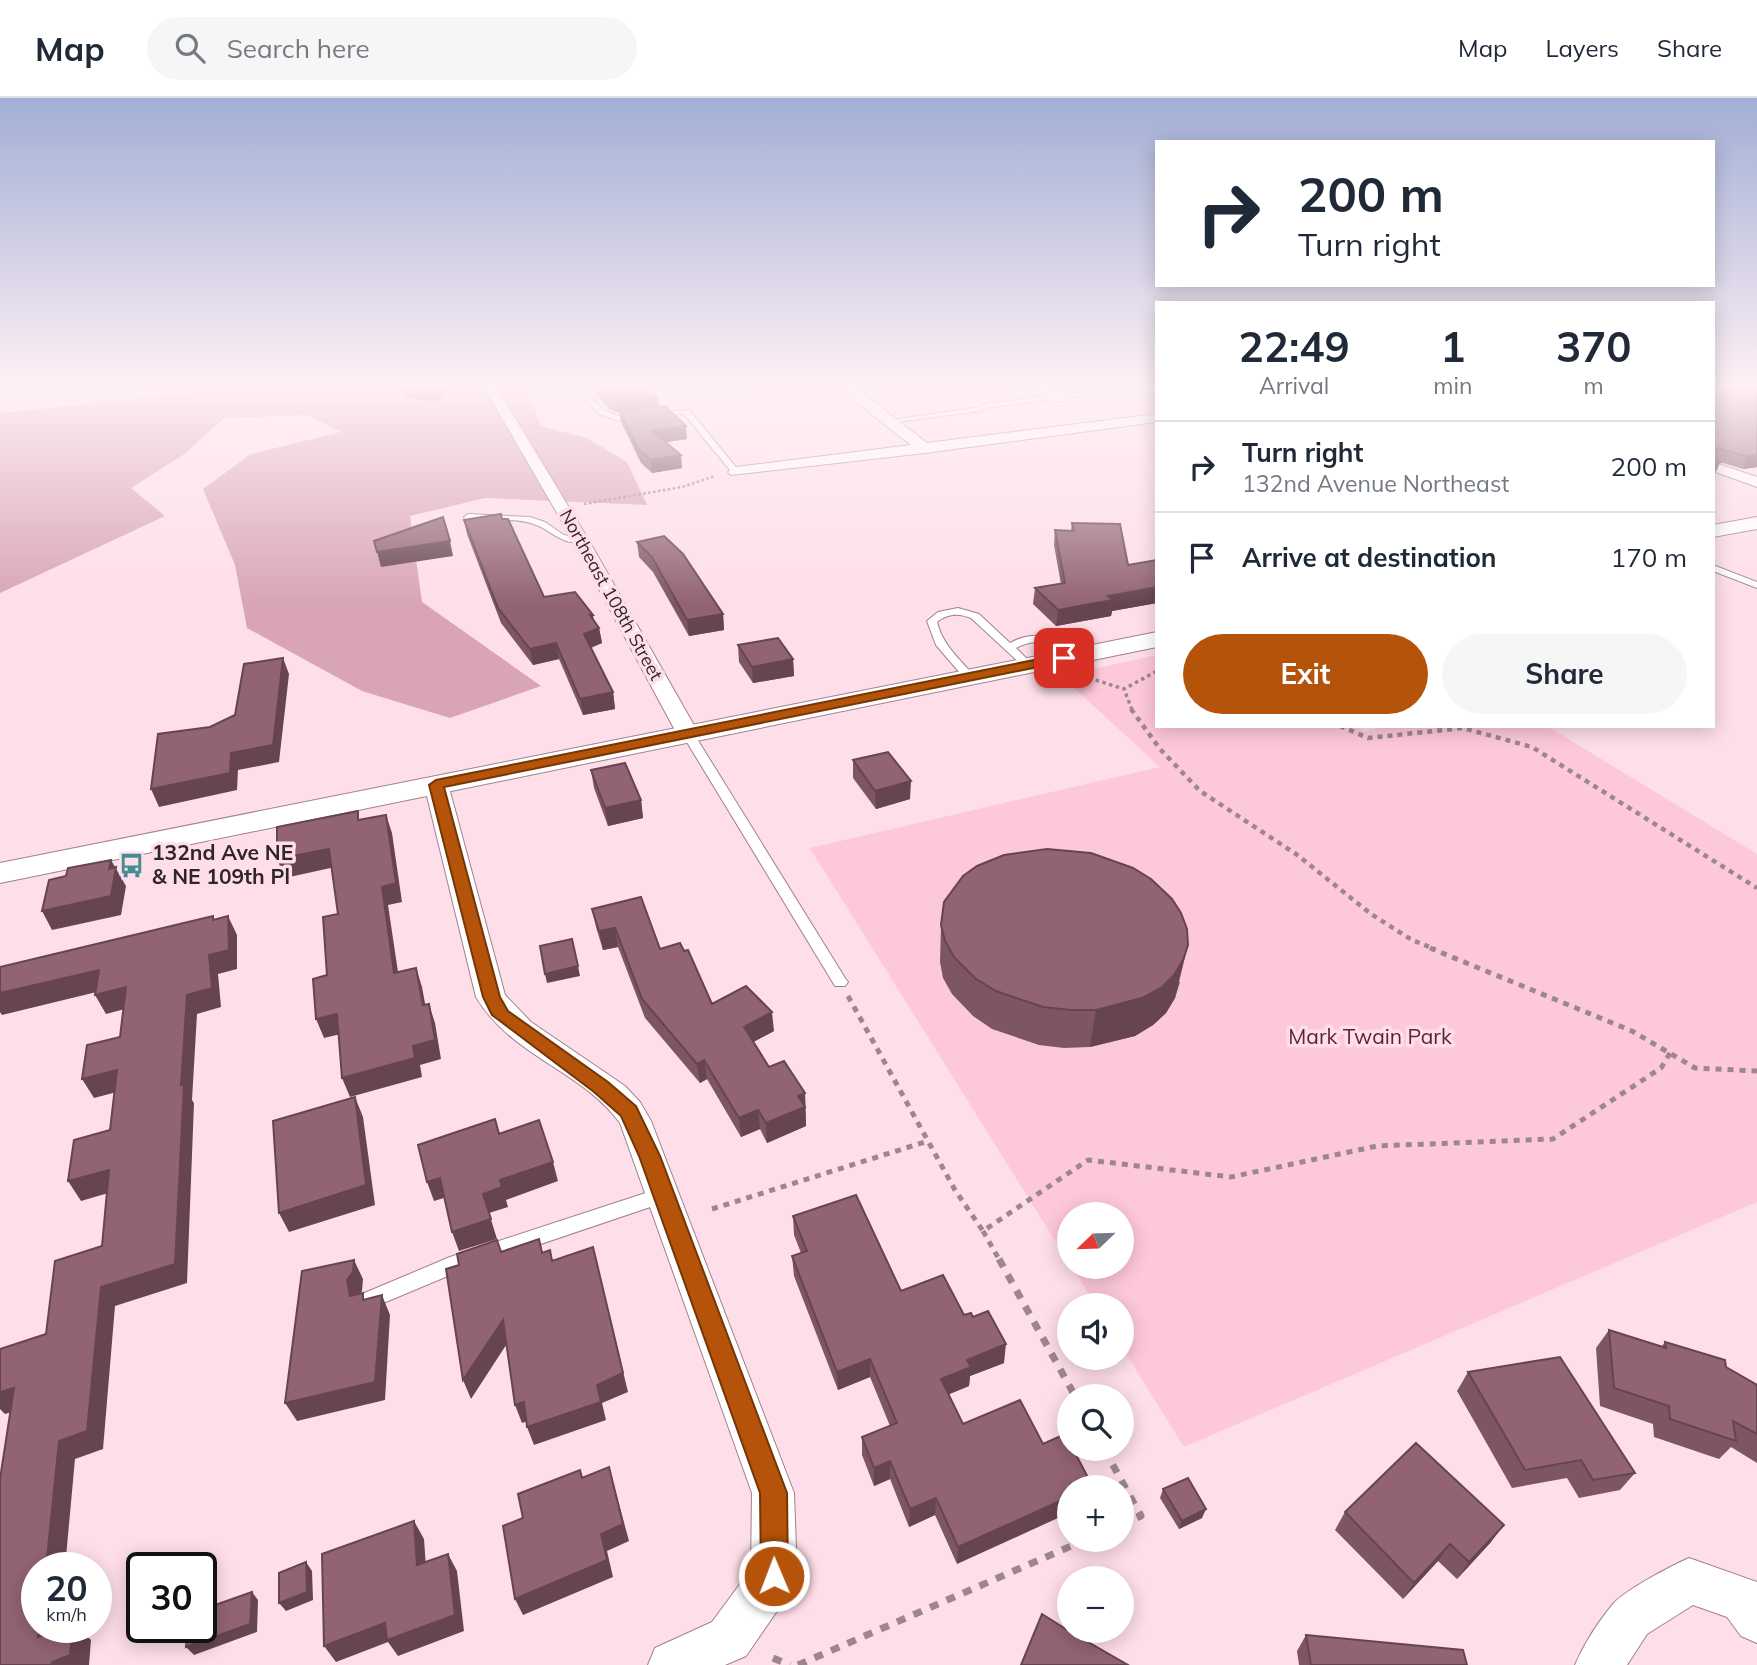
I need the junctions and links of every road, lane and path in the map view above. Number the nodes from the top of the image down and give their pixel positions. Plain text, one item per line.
1 (532, 458) edge
2 (724, 458) edge
3 (850, 458) edge
4 (1715, 467) edge
5 (736, 472) junction
6 (1757, 482) edge
7 (562, 508) junction
8 (468, 517) edge
9 (1757, 523) edge
10 (1715, 531) edge
11 (580, 539) junction
12 (1715, 569) edge
13 (1757, 585) edge
14 (1155, 639) edge
15 (1019, 656) junction
16 (1155, 672) edge
17 (970, 677) junction
18 (1345, 728) edge
19 (1454, 728) edge
20 (1466, 728) edge
21 (688, 734) junction
22 (436, 785) junction
23 (0, 873) edge
24 (1757, 888) edge
25 (840, 982) joint
26 (1670, 1053) junction
27 (1757, 1071) edge
28 (928, 1141) junction
29 (664, 1195) junction
30 (712, 1209) dead end
31 (983, 1231) junction
32 (369, 1300) edge
33 (1068, 1384) edge
34 (1134, 1503) edge
35 (1134, 1519) edge
36 (1057, 1552) edge
37 (1757, 1620) edge
38 (773, 1658) dead end
39 (672, 1665) edge
40 (790, 1665) edge
41 (798, 1665) edge
42 (1600, 1665) edge

1 - 7 street, Northeast 108th Street
2 - 5 lane
3 - 5 street
4 - 6 street
5 - 7 path
7 - 11 street, Northeast 108th Street
8 - 11 lane
9 - 10 street
11 - 21 street, Northeast 108th Street
12 - 13 lane
14 - 15 street
15 - 17 street
15 - 17 lane
16 - 26 path
17 - 21 street
18 - 19 path
20 - 24 path
21 - 22 street
21 - 25 lane
22 - 23 street
22 - 29 street
25 - 28 path
26 - 27 path
26 - 31 path
28 - 30 path
28 - 31 path
29 - 32 lane
29 - 39 street
31 - 33 path
34 - 35 path
36 - 41 path
37 - 42 street
38 - 40 path

